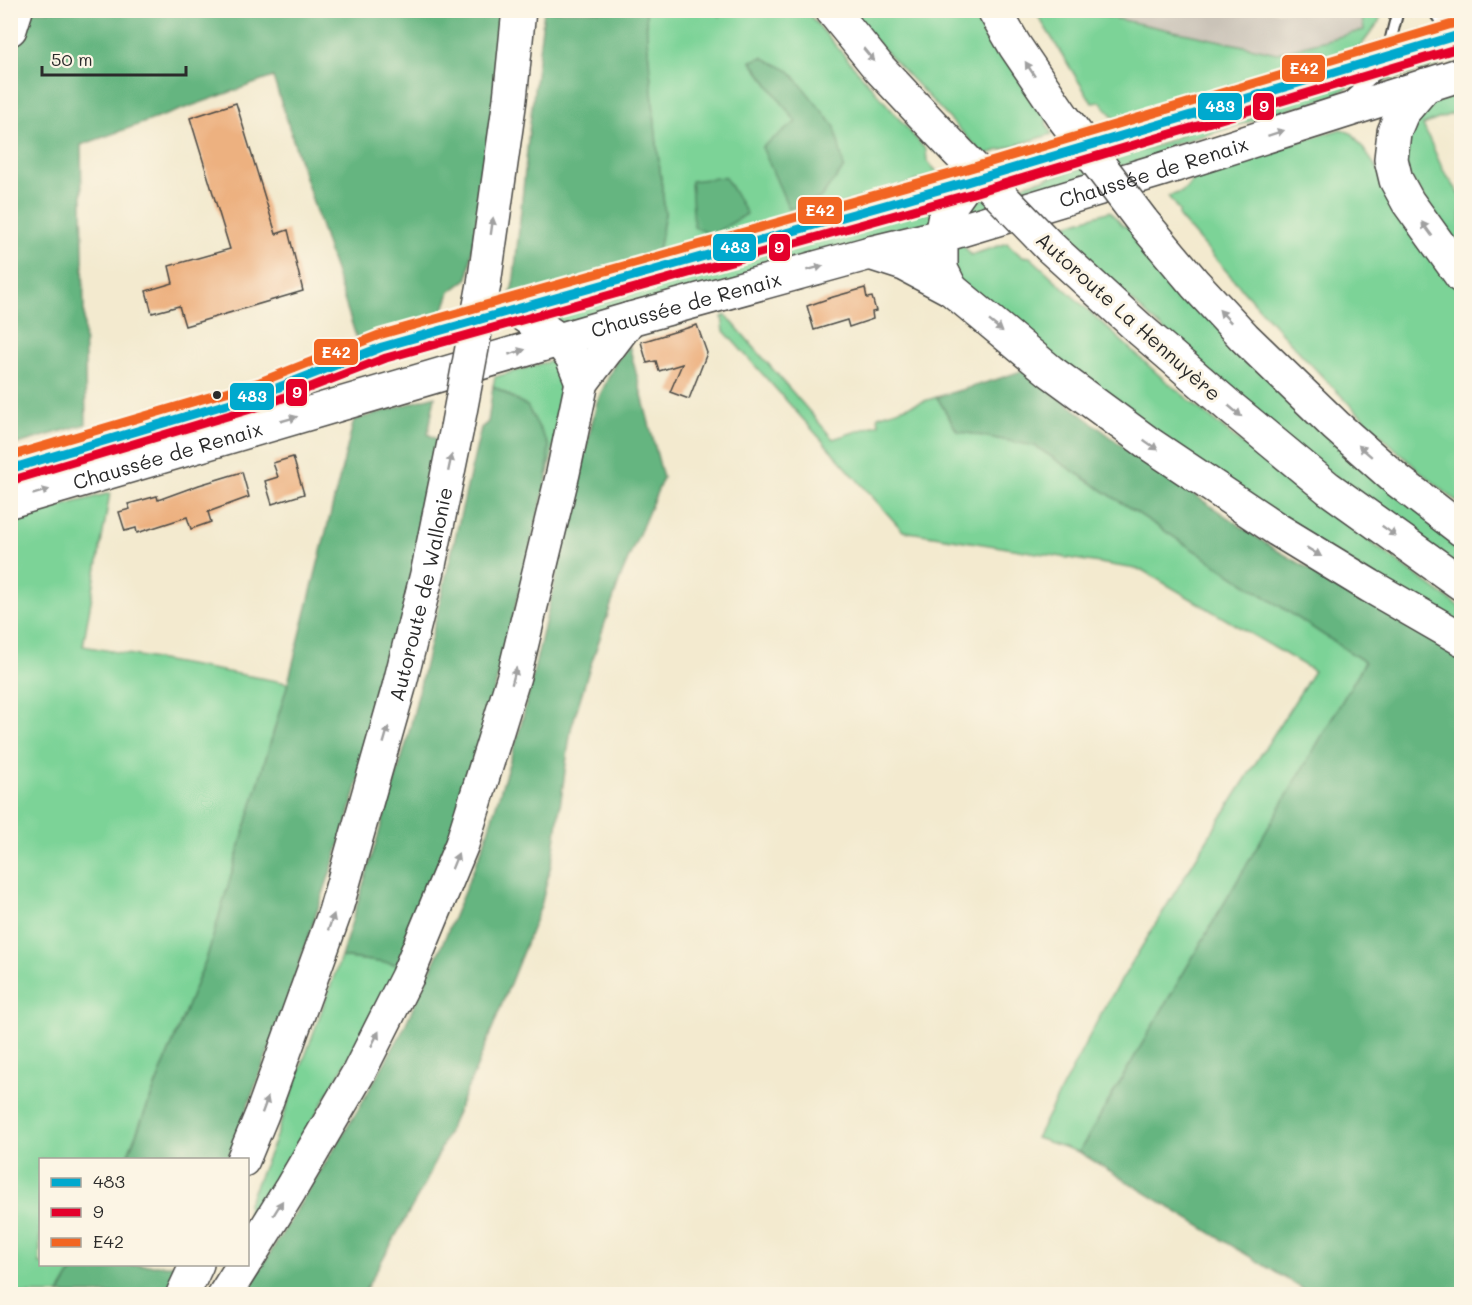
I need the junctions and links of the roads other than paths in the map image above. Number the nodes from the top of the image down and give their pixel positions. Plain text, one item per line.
1 (16, 10) edge
2 (519, 10) edge
3 (832, 10) edge
4 (994, 10) edge
5 (1398, 10) edge
6 (1433, 10) edge
7 (10, 29) edge
8 (1460, 35) edge
9 (1385, 56) junction
10 (1461, 74) edge
11 (1426, 85) junction
12 (1329, 115) junction
13 (967, 182) junction
14 (941, 236) junction
15 (870, 253) junction
16 (1461, 277) edge
17 (951, 289) junction
18 (516, 310) junction
19 (630, 319) junction
20 (559, 340) junction
21 (582, 382) junction
22 (10, 469) edge
23 (10, 501) edge
24 (1461, 530) edge
25 (1461, 584) edge
26 (1461, 639) edge
27 (244, 1158) edge
28 (249, 1256) edge
29 (196, 1266) edge
30 (243, 1266) edge
31 (183, 1294) edge
32 (225, 1294) edge

1 - 7 main road
27 -> 2 main road, Autoroute de Wallonie, bridge
3 -> 25 main road, Autoroute La Hennuyère, bridge
24 -> 4 main road, bridge
5 - 9 lane
6 - 8 lane
8 - 9 main road, Chaussée de Renaix
9 - 12 lane
9 - 13 main road, Chaussée de Renaix
10 - 11 main road, Chaussée de Renaix
11 - 12 main road, Chaussée de Renaix
16 -> 11 main road
14 -> 12 main road, Chaussée de Renaix
13 - 14 main road
13 - 18 main road, Chaussée de Renaix
14 - 15 main road, Chaussée de Renaix
14 - 17 main road
15 - 17 main road
19 -> 15 main road, Chaussée de Renaix
17 -> 26 main road
18 - 20 main road
18 - 22 main road, Chaussée de Renaix
19 - 20 main road, Chaussée de Renaix
19 - 21 main road
20 - 21 main road
23 -> 20 main road, Chaussée de Renaix
28 -> 21 main road
29 - 31 main road
30 - 32 main road

